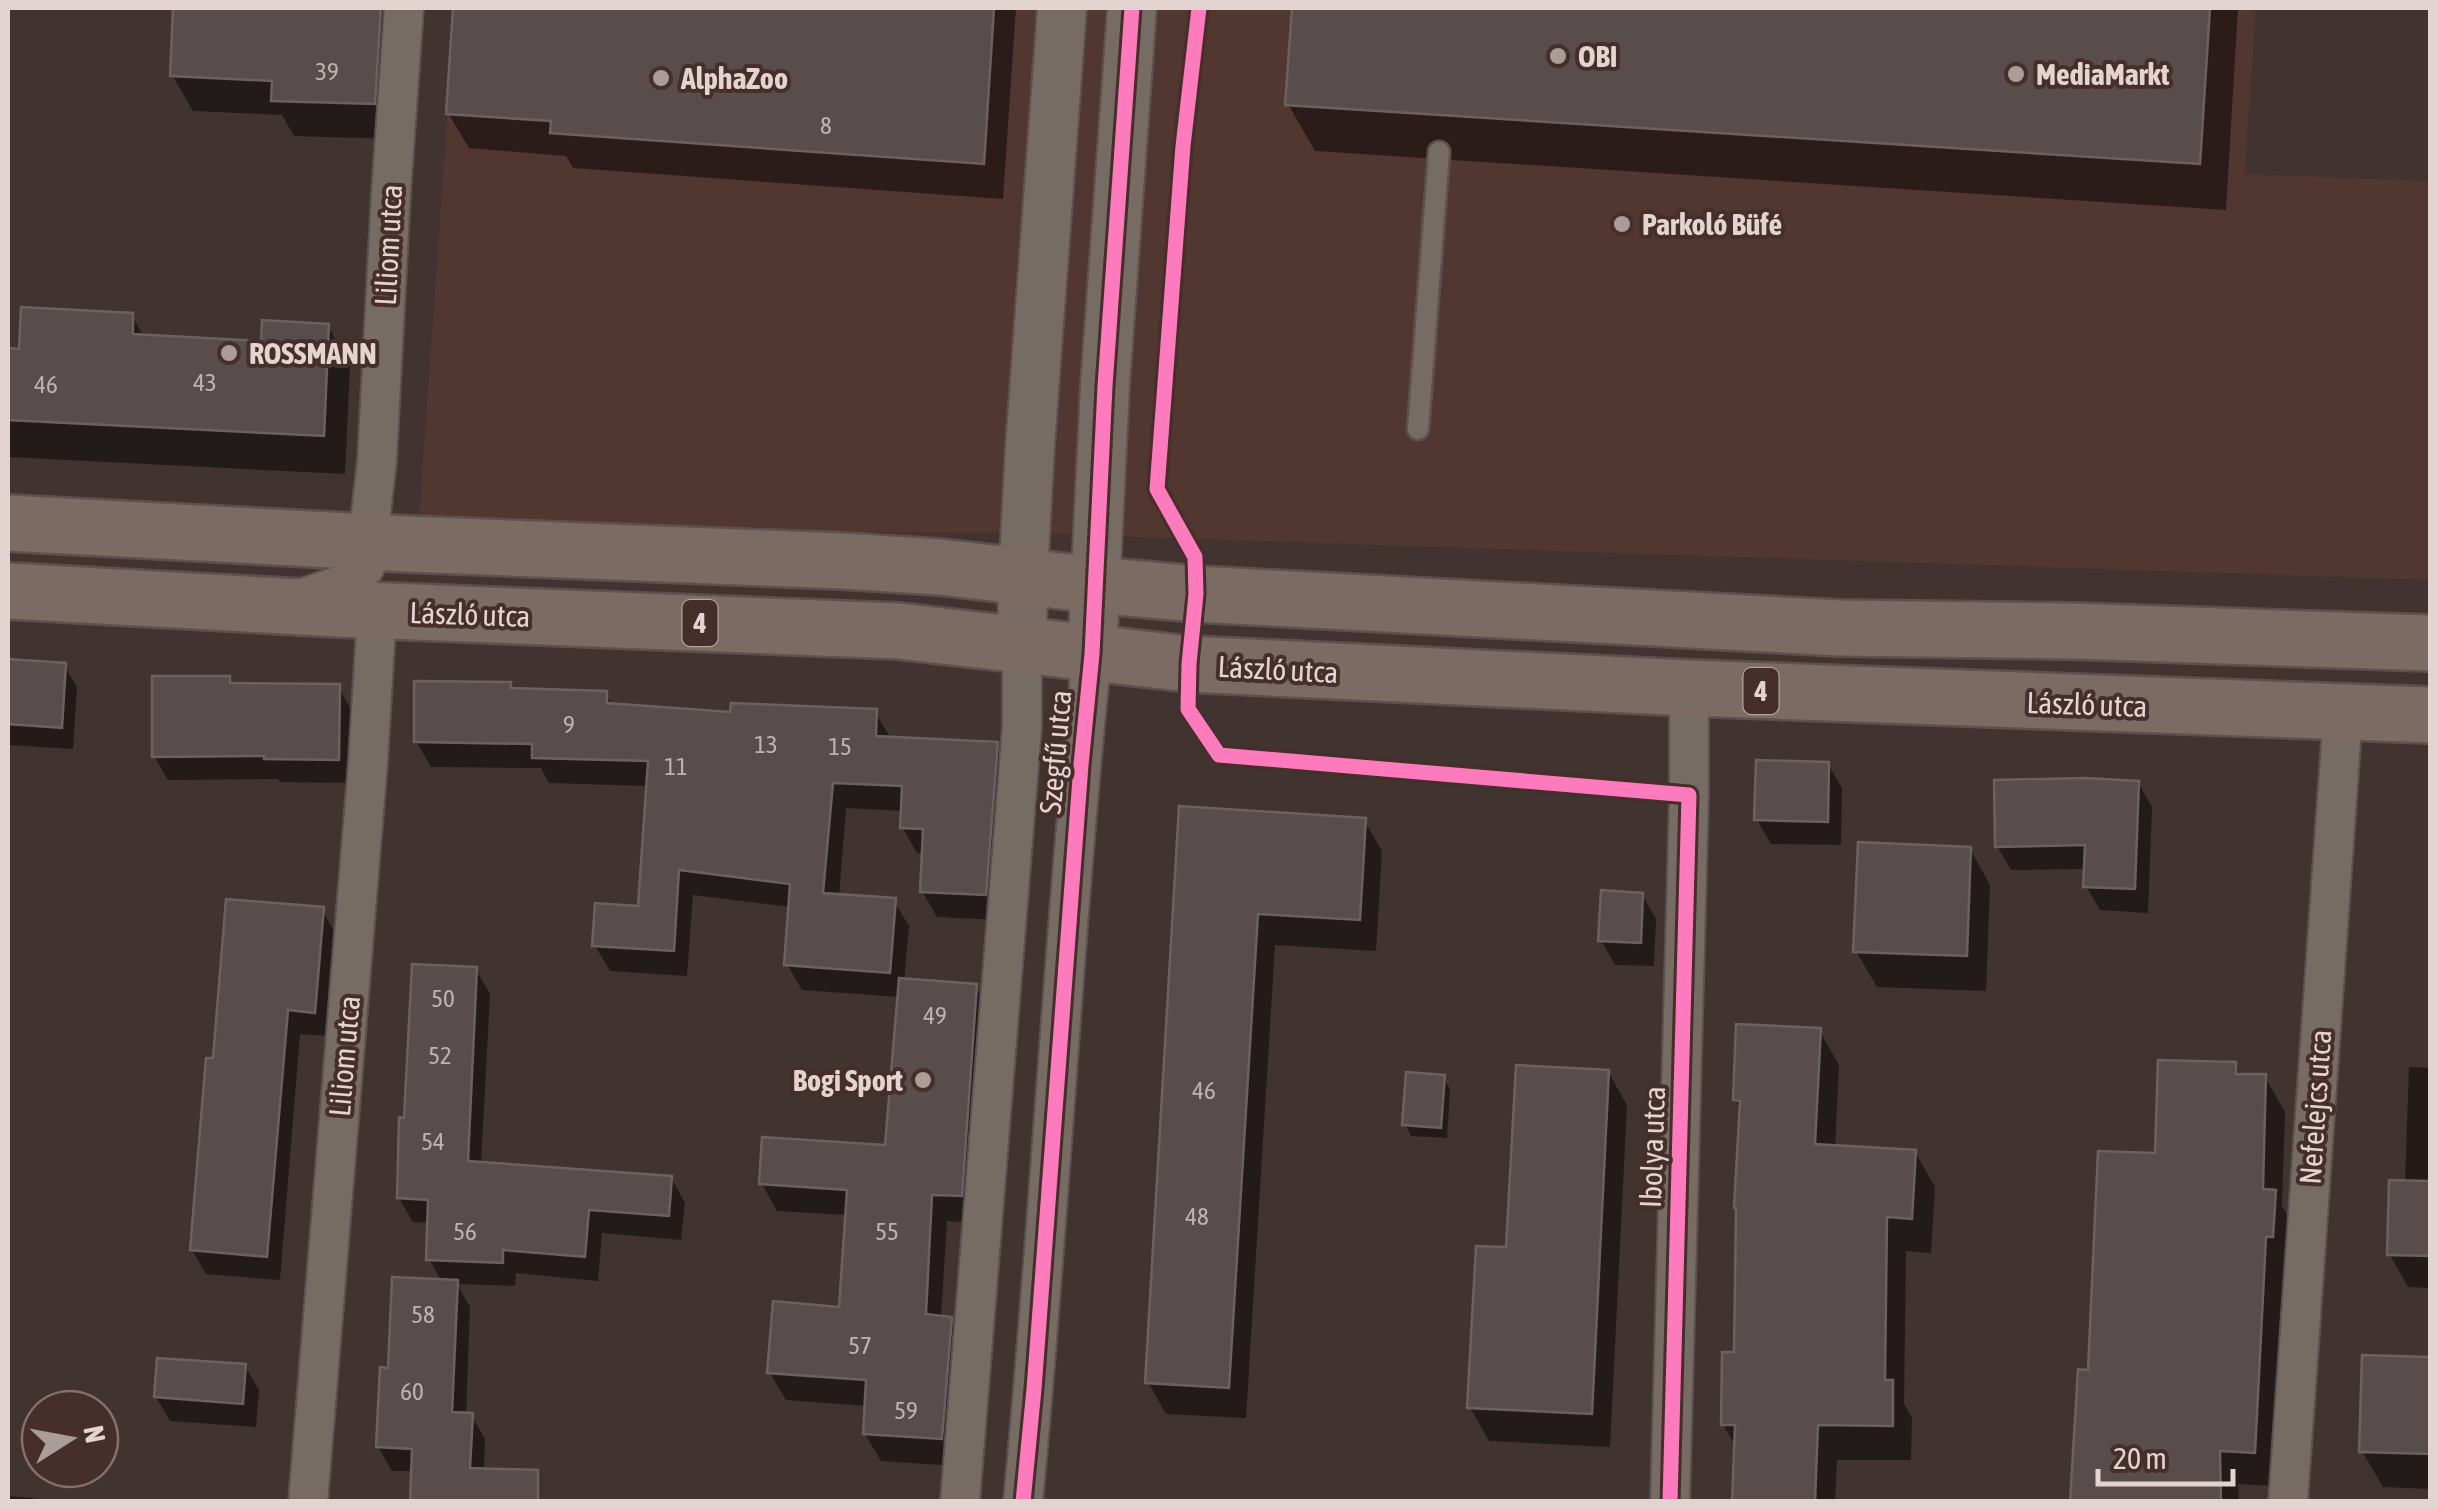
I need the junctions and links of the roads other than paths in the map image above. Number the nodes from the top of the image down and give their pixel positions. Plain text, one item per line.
1 (404, 8) edge
2 (1062, 8) edge
3 (1132, 8) edge
4 (1439, 152) dead end
5 (1418, 429) dead end
6 (8, 523) edge
7 (370, 542) junction
8 (1023, 577) junction
9 (1095, 585) junction
10 (8, 591) edge
11 (277, 605) junction
12 (378, 610) junction
13 (2430, 644) edge
14 (1022, 646) junction
15 (1092, 654) junction
16 (1689, 688) junction
17 (2343, 713) junction
18 (2430, 715) edge
19 (308, 1502) edge
20 (960, 1502) edge
21 (1024, 1502) edge
22 (1670, 1502) edge
23 (2288, 1502) edge

1 - 7 street, Liliom utca
2 - 8 street, Szegfű utca
3 - 9 street, Szegfű utca
4 - 5 lane
6 - 7 main road, 4
7 - 8 main road, 4
7 - 11 street
8 - 9 main road, 4
8 - 14 street, Szegfű utca
9 - 13 main road, 4
9 - 15 street, Szegfű utca
10 - 11 main road, László utca / 4
11 - 12 main road, László utca / 4
12 - 14 main road, László utca / 4
12 - 19 street, Liliom utca
14 - 15 main road, László utca / 4
14 - 20 street, Szegfű utca
15 - 16 main road, László utca / 4
15 - 21 street, Szegfű utca
16 - 17 main road, László utca / 4
16 - 22 street, Ibolya utca
17 - 18 main road, László utca / 4
17 - 23 street, Nefelejcs utca

